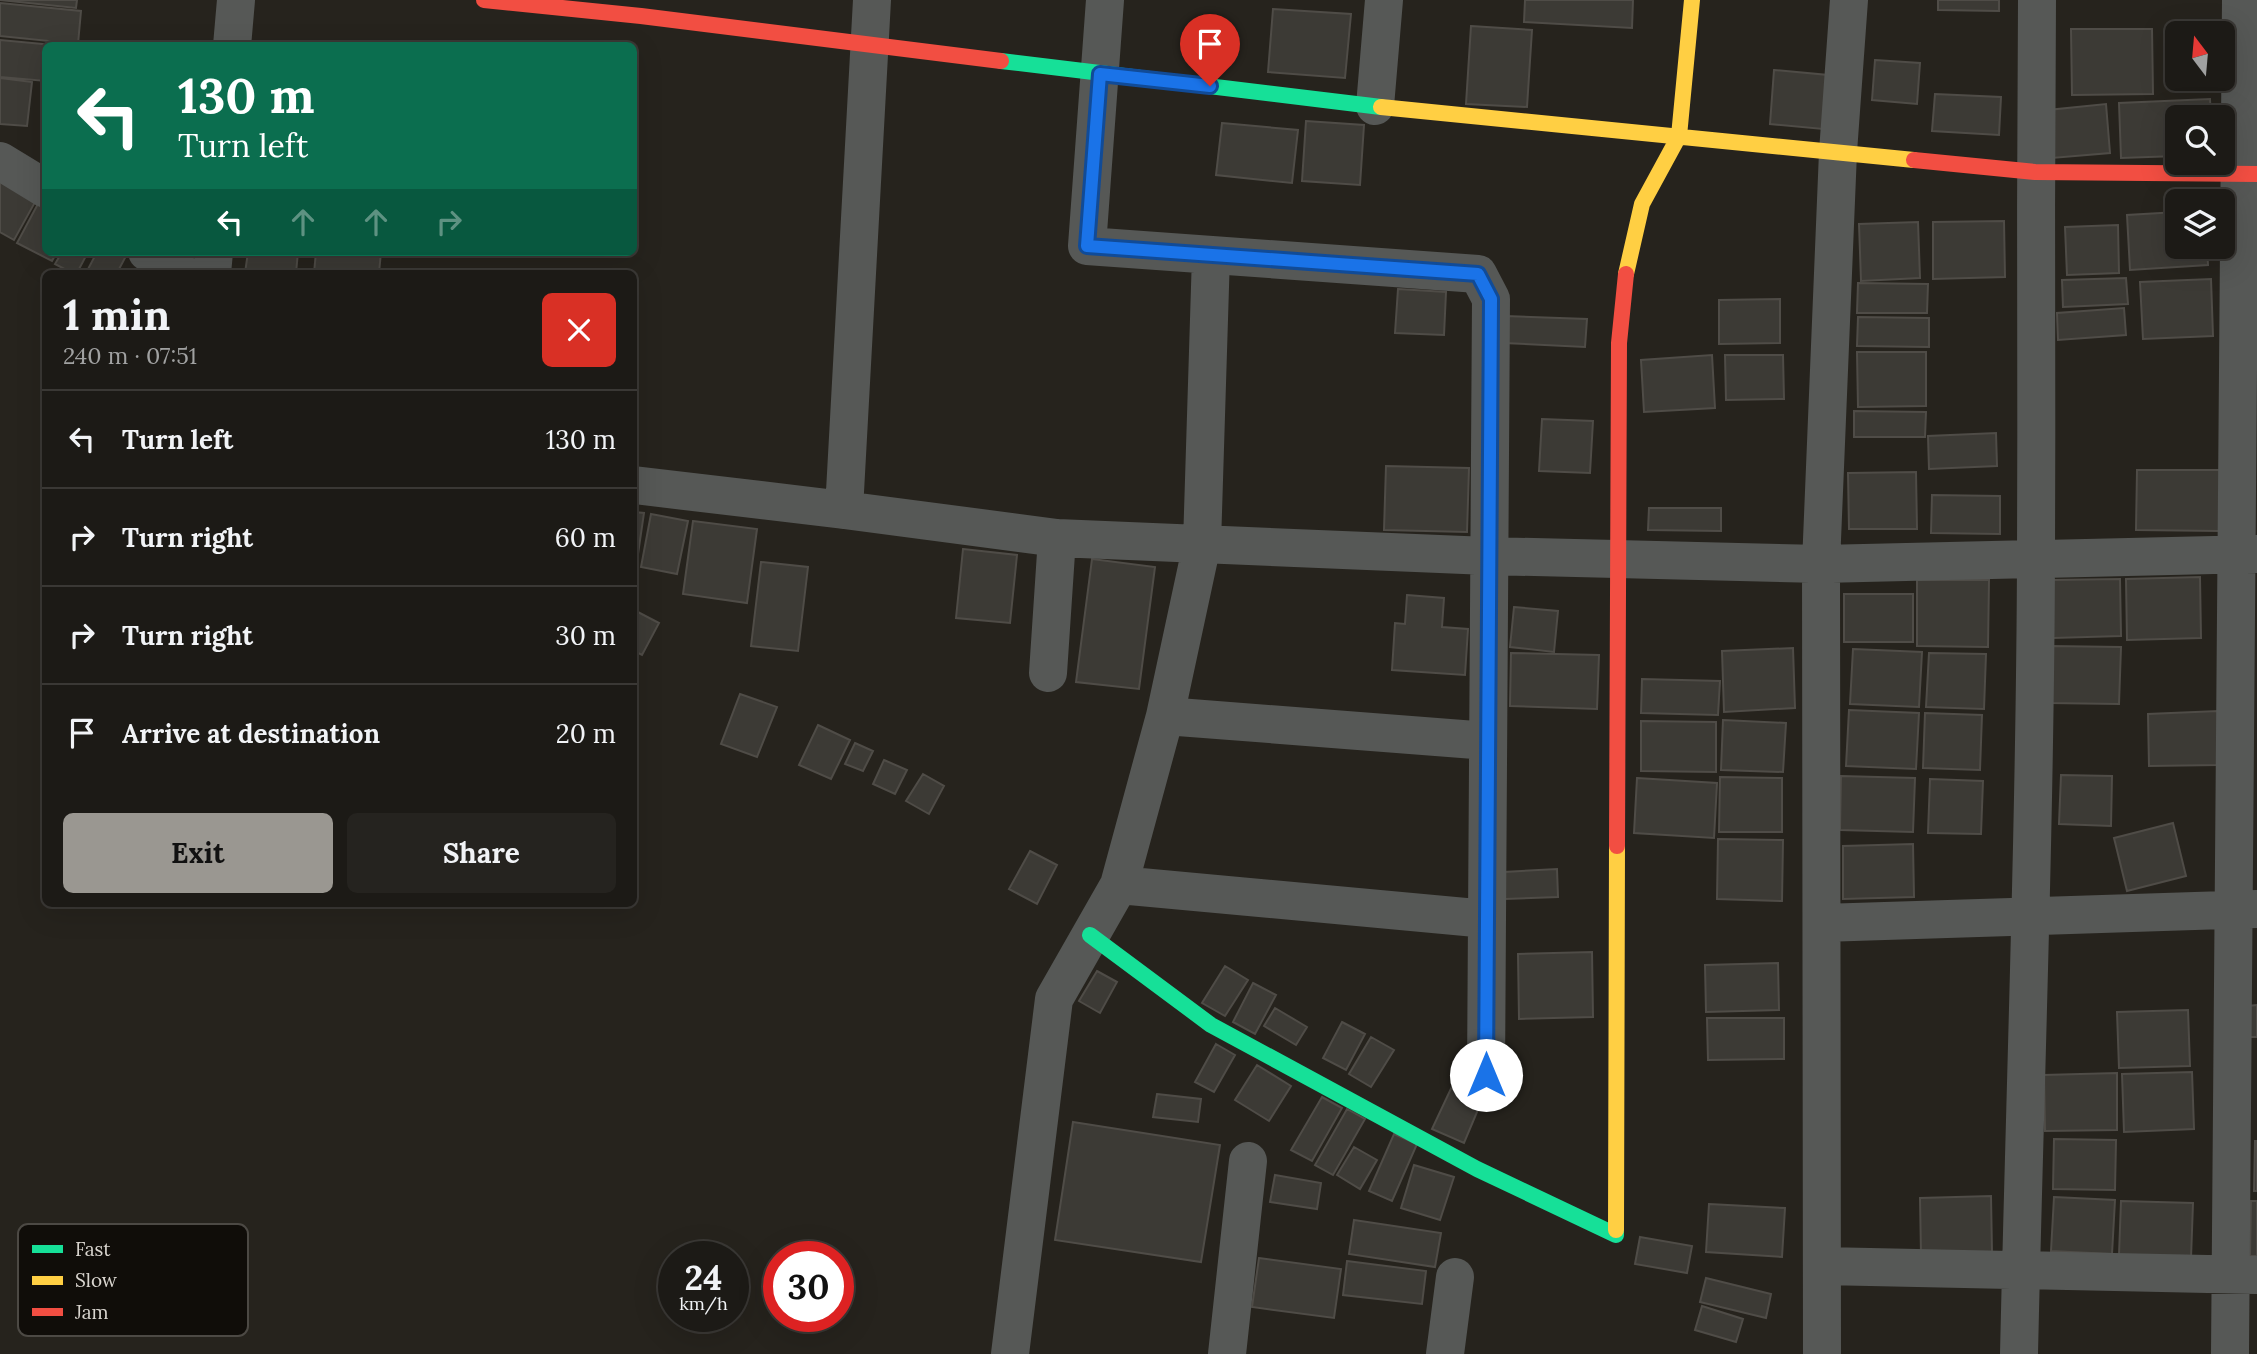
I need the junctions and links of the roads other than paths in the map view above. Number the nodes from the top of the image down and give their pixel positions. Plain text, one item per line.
1 (236, 0) edge
2 (484, 0) edge
3 (872, 0) edge
4 (1105, 0) edge
5 (1384, 0) edge
6 (1692, 0) edge
7 (1849, 0) edge
8 (2037, 0) edge
9 (2241, 0) edge
10 (642, 8) edge
11 (232, 42) edge
12 (871, 46) junction
13 (1100, 74) junction
14 (1375, 106) junction
15 (1679, 136) junction
16 (1838, 152) junction
17 (0, 161) edge
18 (2035, 172) junction
19 (2248, 174) edge
20 (42, 187) edge
21 (1211, 255) junction
22 (154, 256) edge
23 (177, 270) edge
24 (637, 485) edge
25 (844, 510) junction
26 (1057, 538) junction
27 (1202, 544) junction
28 (2247, 554) edge
29 (1489, 556) junction
30 (2036, 558) junction
31 (1619, 559) junction
32 (1821, 564) junction
33 (1048, 673) dead end
34 (1165, 716) junction
35 (1488, 741) junction
36 (1119, 885) junction
37 (2245, 909) edge
38 (2031, 916) junction
39 (1487, 919) junction
40 (1822, 923) junction
41 (1090, 935) junction
42 (1486, 1075) dead end
43 (1248, 1161) dead end
44 (1823, 1266) junction
45 (2021, 1270) junction
46 (2244, 1275) edge
47 (1455, 1277) dead end
48 (1010, 1354) edge
49 (1227, 1354) edge
50 (1445, 1354) edge
51 (1822, 1354) edge
52 (2019, 1354) edge
53 (2230, 1354) edge

1 - 11 street
2 - 10 street
3 - 12 street
4 - 13 street
5 - 14 street
6 - 15 street
7 - 16 street
8 - 18 street
9 - 19 street
10 - 12 street
12 - 13 street
12 - 25 street
13 - 14 street
13 - 21 street
14 - 15 street
15 - 16 street
15 - 31 street
16 - 18 street
16 - 32 street
17 - 20 street
18 - 19 street
18 - 30 street
19 - 28 street
21 - 27 street
21 - 29 street
22 - 23 street
24 - 25 street
25 - 26 street
26 - 27 street
26 - 33 street
27 - 29 street
27 - 34 street
28 - 30 street
28 - 37 street
29 - 31 street
29 - 35 street
30 - 32 street
30 - 38 street
31 - 32 street
31 - 41 street
32 - 40 street
34 - 35 street
34 - 36 street
35 - 39 street
36 - 39 street
36 - 41 street
37 - 38 street
37 - 46 street
38 - 40 street
38 - 45 street
39 - 42 street
40 - 44 street
41 - 48 street
43 - 49 street
44 - 45 street
44 - 51 street
45 - 46 street
45 - 52 street
46 - 53 street
47 - 50 street

